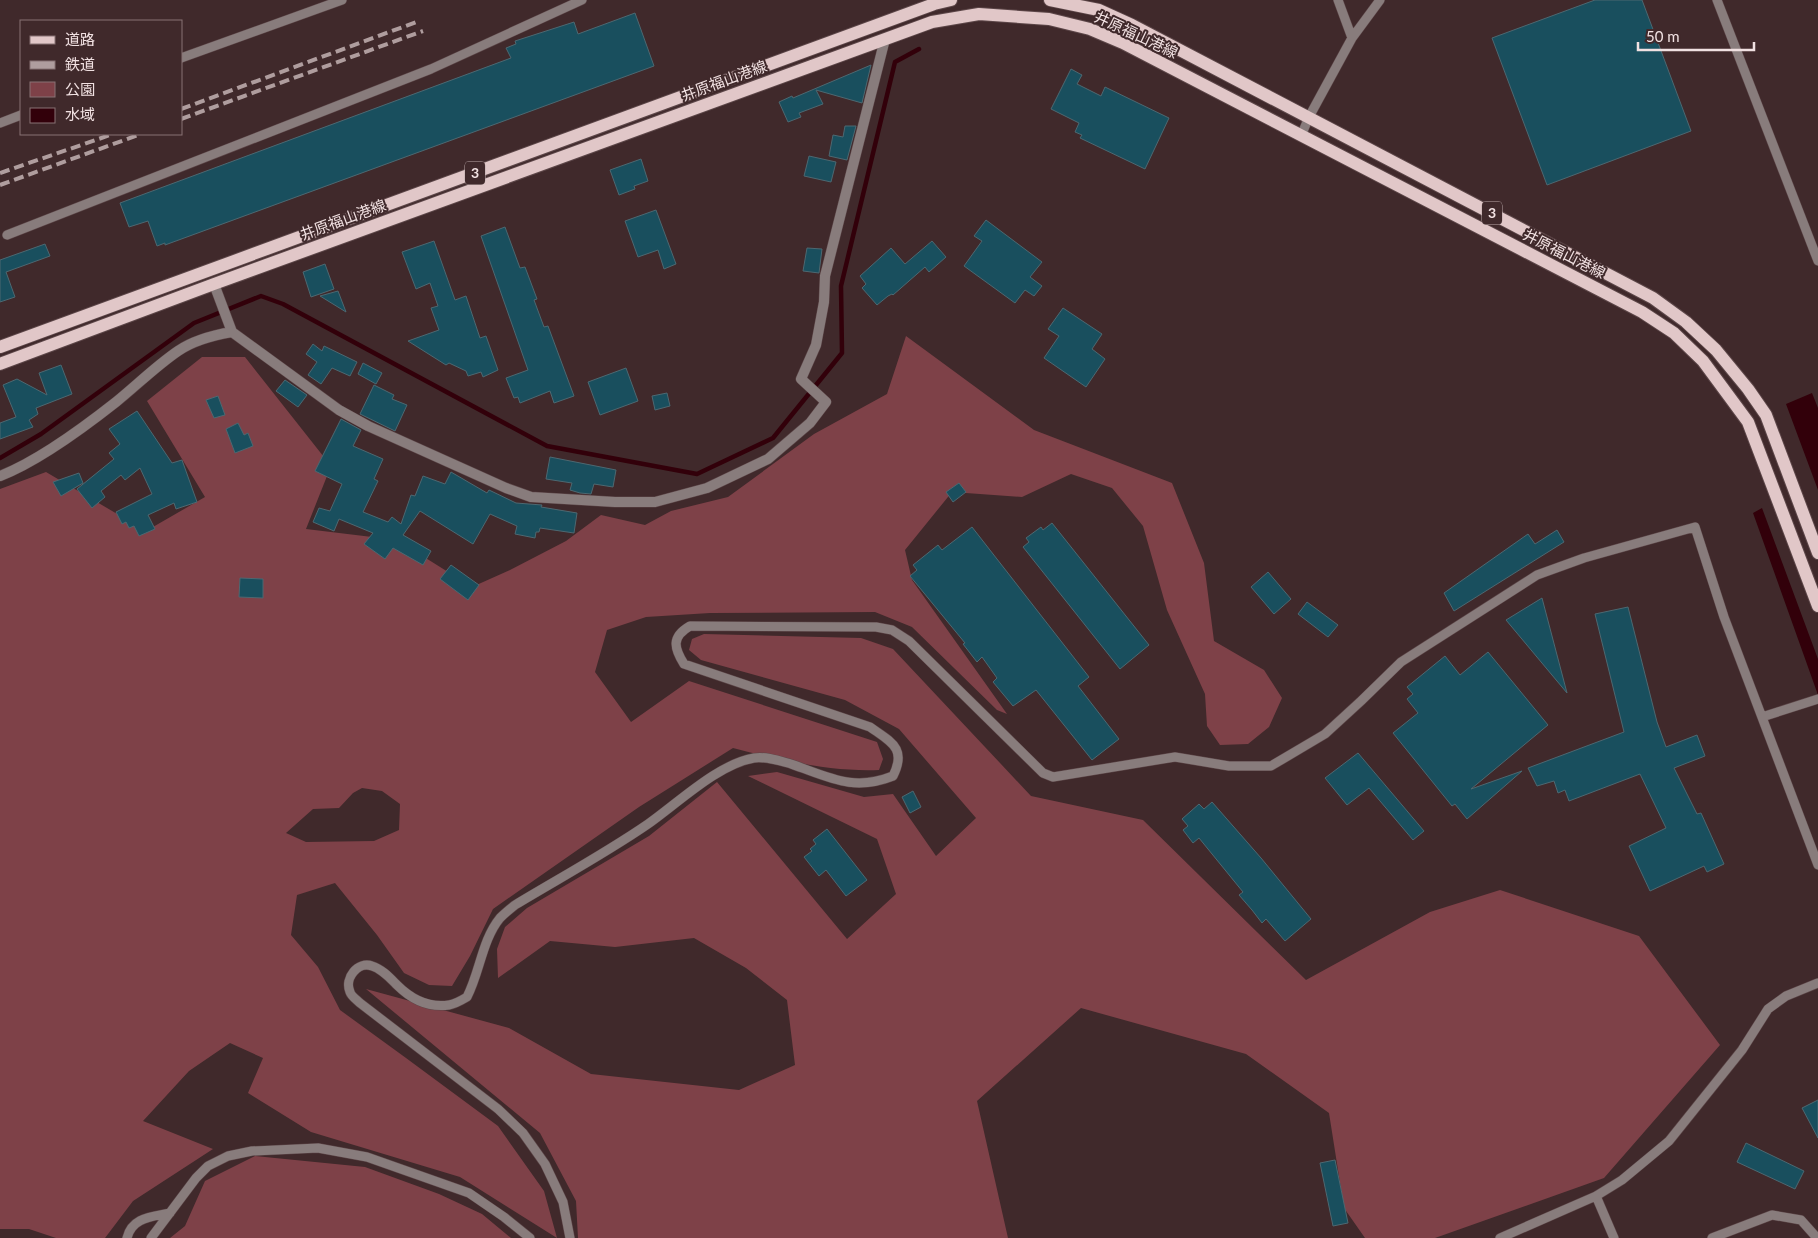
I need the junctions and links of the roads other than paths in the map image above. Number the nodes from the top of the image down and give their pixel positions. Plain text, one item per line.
1 (342, 0) edge
2 (582, 0) edge
3 (951, 0) edge
4 (1050, 0) edge
5 (1338, 0) edge
6 (1380, 0) edge
7 (1717, 0) edge
8 (1352, 38) junction
9 (885, 40) junction
10 (182, 58) edge
11 (20, 115) edge
12 (1309, 117) junction
13 (0, 123) edge
14 (1302, 136) junction
15 (7, 235) dead end
16 (1818, 261) edge
17 (214, 284) junction
18 (231, 328) junction
19 (0, 348) edge
20 (0, 364) edge
21 (0, 476) edge
22 (1818, 553) edge
23 (1818, 606) edge
24 (1818, 699) edge
25 (1762, 717) junction
26 (1818, 865) edge
27 (1818, 983) edge
28 (1596, 1196) junction
29 (170, 1214) junction
30 (127, 1238) edge
31 (151, 1238) edge
32 (530, 1238) edge
33 (570, 1238) edge
34 (1500, 1238) edge
35 (1614, 1238) edge
36 (1712, 1238) edge
37 (1817, 1238) edge

1 - 10 lane
2 - 15 lane
3 - 19 main road, 井原福山港線 / 3
4 - 12 main road, 井原福山港線 / 3
5 - 8 lane
6 - 8 lane
7 - 16 lane
8 - 12 lane
9 - 14 main road, 井原福山港線 / 3
9 - 17 main road, 井原福山港線 / 3
9 - 18 street
11 - 13 lane
12 - 14 lane
12 - 22 main road, 井原福山港線 / 3
14 - 23 main road, 井原福山港線 / 3
17 - 18 street
17 - 20 main road, 井原福山港線 / 3
18 - 21 street
24 - 25 lane
25 - 26 lane
25 - 33 lane
27 - 28 lane
28 - 34 lane
28 - 35 lane
29 - 30 lane
29 - 31 lane
29 - 32 lane
36 - 37 lane

